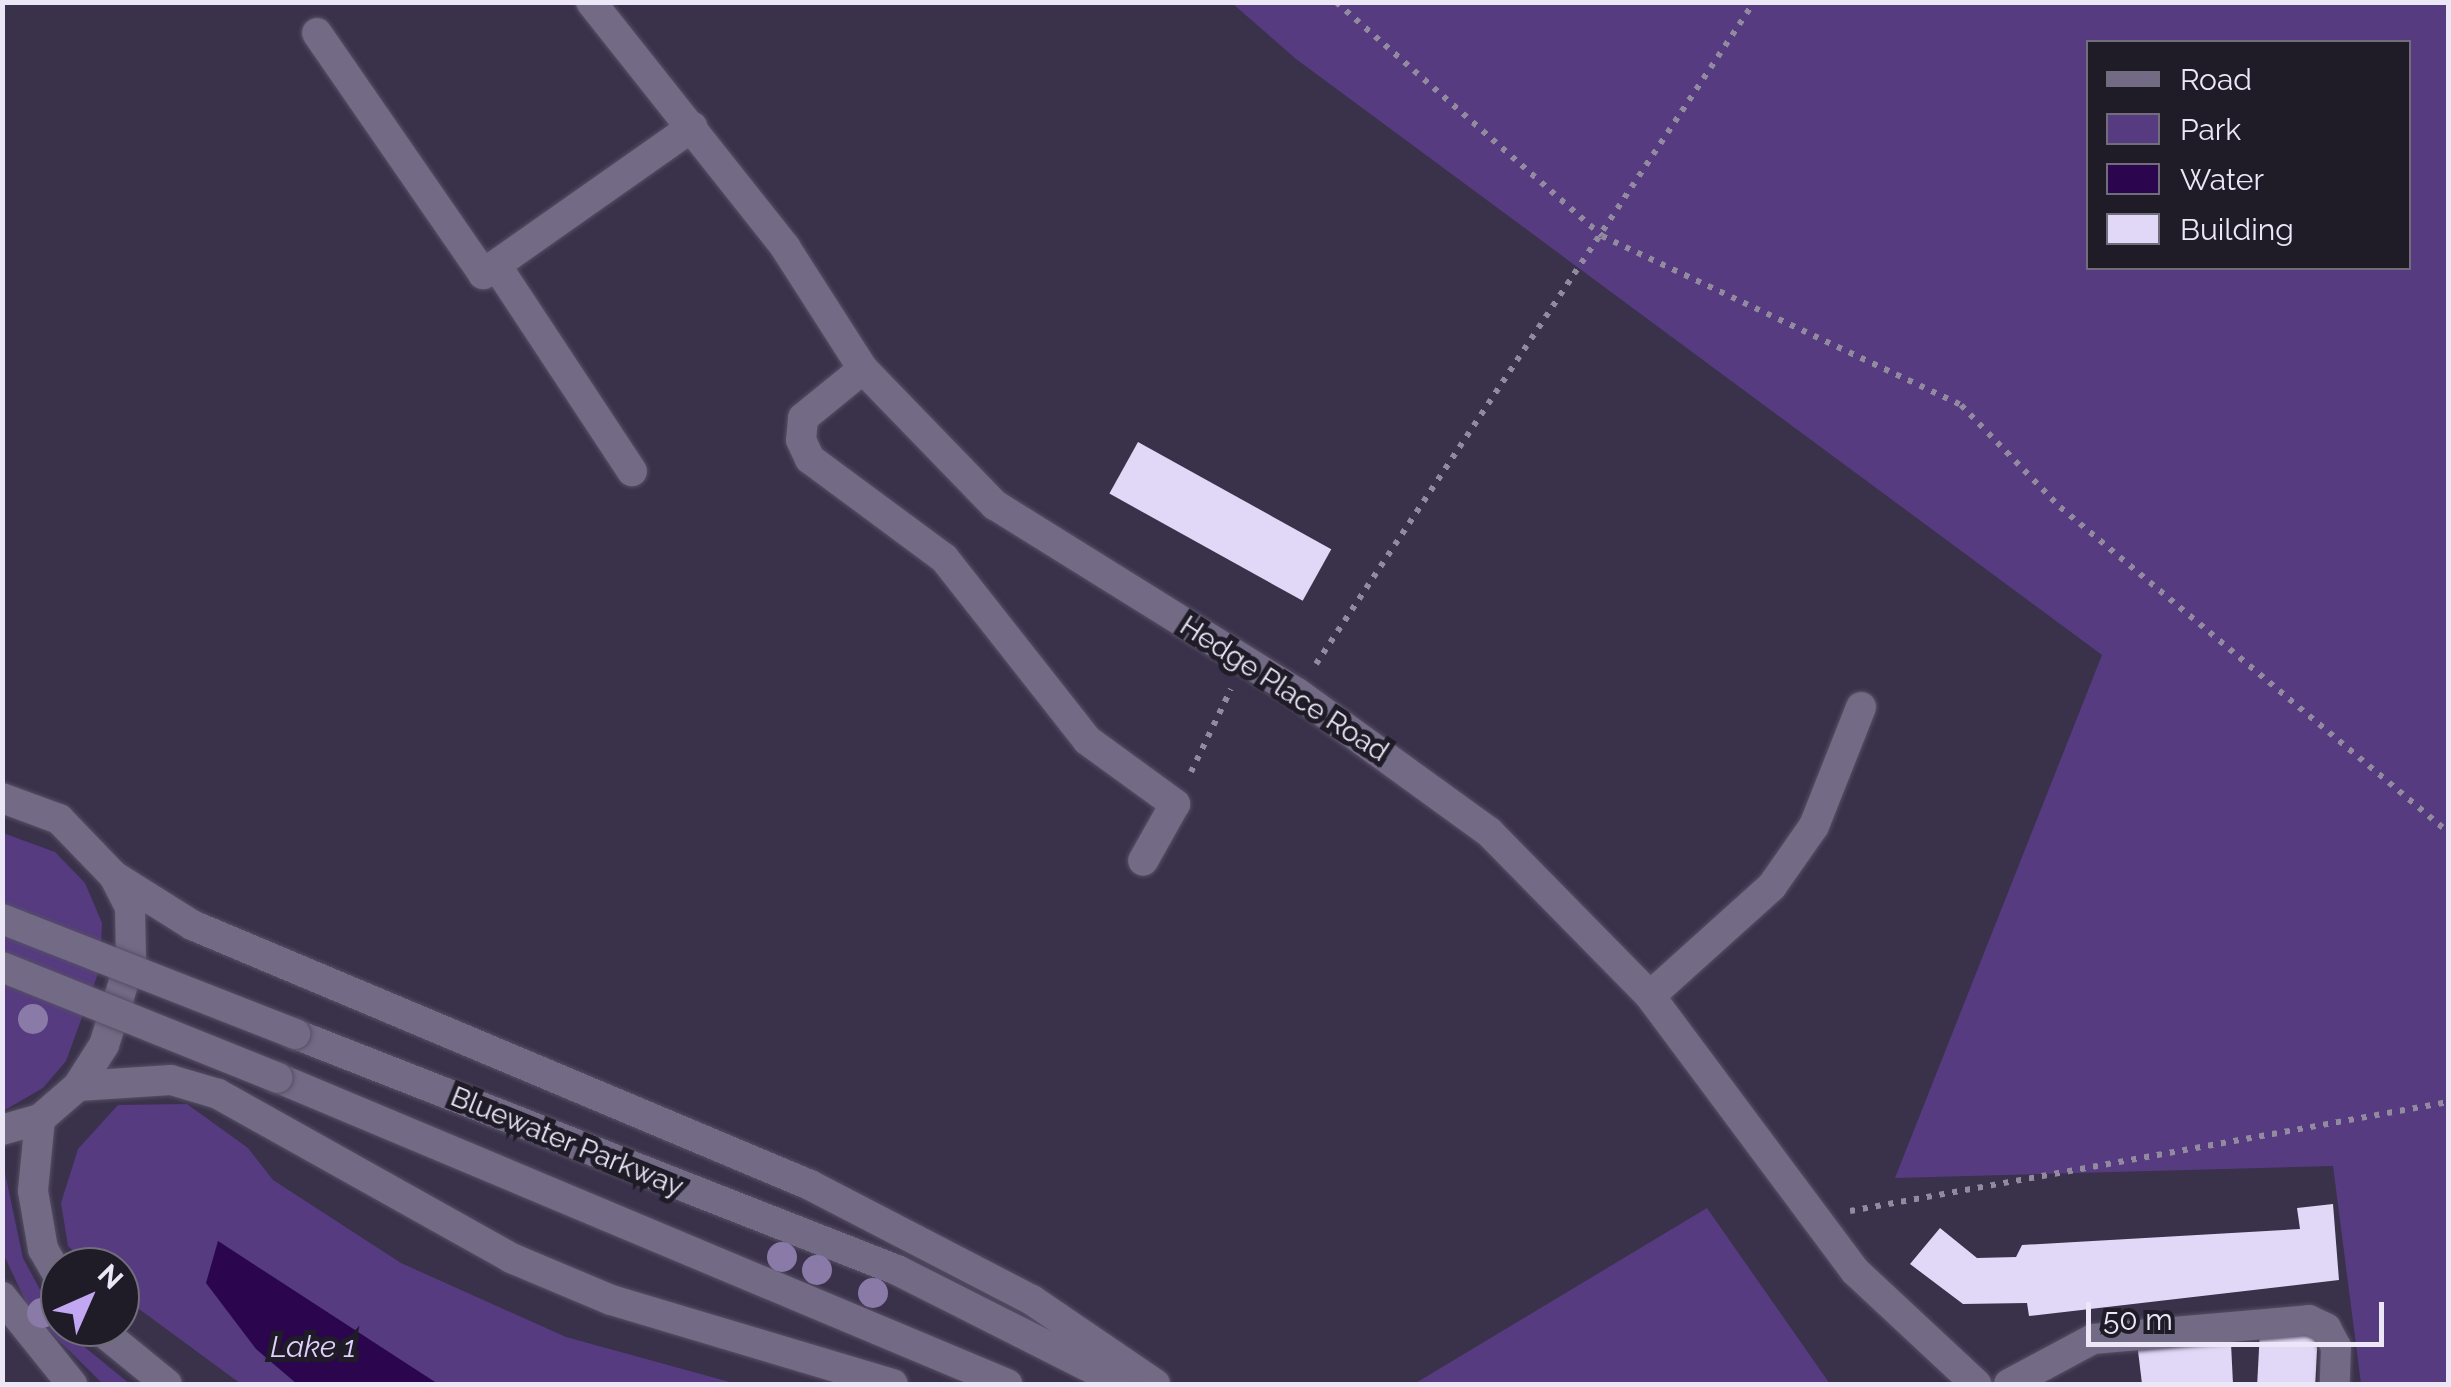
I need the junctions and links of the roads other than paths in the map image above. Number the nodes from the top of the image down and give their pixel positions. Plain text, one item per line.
1 (591, 2) edge
2 (316, 33) dead end
3 (692, 127) junction
4 (496, 265) junction
5 (863, 369) junction
6 (632, 471) dead end
7 (1862, 707) dead end
8 (2, 798) edge
9 (1143, 861) dead end
10 (114, 876) junction
11 (2, 919) edge
12 (2, 967) edge
13 (1650, 996) junction
14 (78, 1086) junction
15 (40, 1119) junction
16 (2, 1130) edge
17 (43, 1247) edge
18 (2, 1297) edge
19 (122, 1347) edge
20 (72, 1384) edge
21 (167, 1384) edge
22 (894, 1384) edge
23 (1007, 1384) edge
24 (1123, 1384) edge
25 (1155, 1384) edge
26 (1976, 1384) edge
27 (2008, 1384) edge
28 (2335, 1384) edge

1 - 3 street, Hedge Place Road
2 - 4 street
3 - 4 street
3 - 5 street, Hedge Place Road
4 - 6 street
5 - 9 street
5 - 13 street, Hedge Place Road
7 - 13 street
8 - 10 street
10 - 14 street
10 - 25 street
11 - 24 street, Bluewater Parkway, bridge
12 - 23 street, Bluewater Parkway, bridge
13 - 26 street, Hedge Place Road
14 - 15 street
14 - 22 street
15 - 16 street
15 - 17 street
18 - 20 street
19 - 21 street
27 - 28 street

